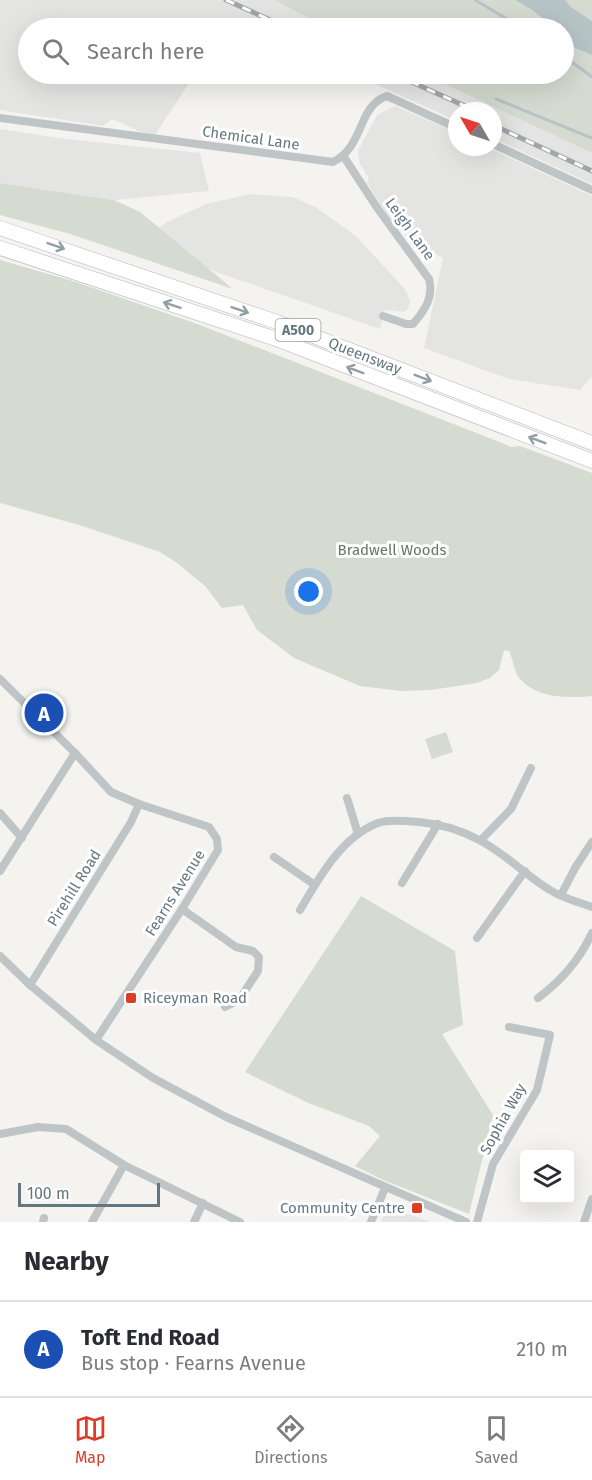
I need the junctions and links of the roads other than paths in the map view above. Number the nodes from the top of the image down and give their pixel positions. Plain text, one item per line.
1 (0, 118) edge
2 (448, 124) edge
3 (502, 148) edge
4 (344, 157) junction
5 (592, 190) edge
6 (0, 228) edge
7 (0, 248) edge
8 (383, 316) dead end
9 (592, 443) edge
10 (592, 461) edge
11 (0, 679) edge
12 (75, 753) junction
13 (531, 768) dead end
14 (347, 798) dead end
15 (139, 804) junction
16 (0, 813) edge
17 (438, 824) junction
18 (358, 834) junction
19 (22, 838) junction
20 (481, 840) junction
21 (592, 842) edge
22 (274, 857) dead end
23 (0, 871) edge
24 (525, 871) junction
25 (402, 884) dead end
26 (315, 885) junction
27 (561, 895) junction
28 (592, 907) edge
29 (182, 909) junction
30 (300, 910) dead end
31 (592, 933) edge
32 (477, 938) dead end
33 (0, 956) edge
34 (30, 985) junction
35 (538, 998) dead end
36 (225, 1007) dead end
37 (509, 1026) dead end
38 (96, 1040) junction
39 (0, 1134) edge
40 (124, 1165) junction
41 (385, 1188) junction
42 (592, 1199) edge
43 (203, 1203) junction
44 (92, 1222) edge
45 (194, 1222) edge
46 (240, 1222) edge
47 (371, 1222) edge
48 (466, 1222) edge
49 (477, 1222) edge
50 (584, 1222) edge

1 - 4 street, Chemical Lane
2 - 4 street
3 - 5 street
4 - 8 street, Leigh Lane
6 -> 9 highway, Queensway / A500
10 -> 7 highway, Queensway / A500
11 - 12 street, Fearns Avenue
12 - 15 street, Fearns Avenue
12 - 19 street
13 - 20 street
14 - 18 street
15 - 29 street, Fearns Avenue
15 - 34 street, Pirehill Road
16 - 19 street
17 - 18 street
17 - 20 street
17 - 25 street
18 - 26 street
19 - 23 street
20 - 24 street
21 - 27 street
22 - 26 street
24 - 27 street
24 - 32 street
26 - 30 street
27 - 28 street
29 - 36 street
29 - 38 street, Fearns Avenue
31 - 35 street
33 - 34 street
34 - 38 street
37 - 49 street, Sophia Way
38 - 41 street
39 - 40 street
40 - 43 street
40 - 44 street
41 - 47 street
41 - 48 street
42 - 50 street
43 - 45 street
43 - 46 street

